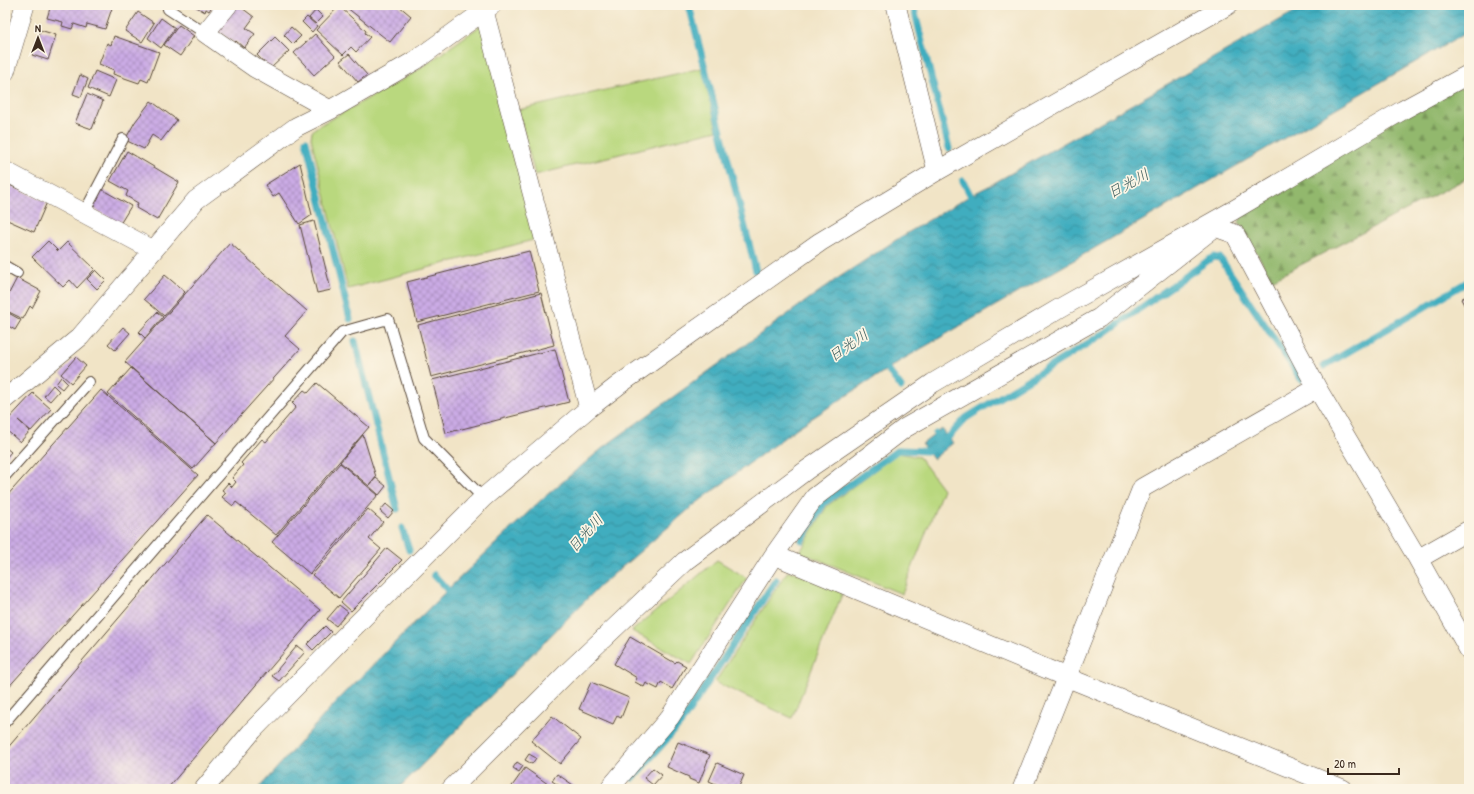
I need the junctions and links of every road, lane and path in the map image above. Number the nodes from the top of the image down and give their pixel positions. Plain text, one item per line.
1 (25, 5) edge
2 (228, 5) edge
3 (896, 5) edge
4 (1228, 5) edge
5 (488, 8) edge
6 (168, 9) dead end
7 (205, 33) junction
8 (5, 72) edge
9 (1469, 74) edge
10 (330, 110) junction
11 (123, 139) dead end
12 (5, 171) edge
13 (937, 171) junction
14 (84, 213) junction
15 (153, 250) junction
16 (5, 266) edge
17 (18, 273) dead end
18 (89, 382) dead end
19 (1317, 388) junction
20 (5, 399) edge
21 (589, 408) junction
22 (5, 476) edge
23 (483, 498) junction
24 (1469, 530) edge
25 (774, 555) junction
26 (1418, 559) junction
27 (1469, 650) edge
28 (1066, 677) junction
29 (5, 722) edge
30 (204, 789) edge
31 (451, 789) edge
32 (609, 789) edge
33 (1022, 789) edge
34 (1343, 789) edge

1 - 8 street
2 - 7 street
3 - 13 street
4 - 13 street
5 - 10 street
5 - 21 street
6 - 7 lane
7 - 10 street
9 - 31 street
10 - 15 street
11 - 14 lane
12 - 14 street
13 - 21 street
14 - 15 street
15 - 20 street
16 - 17 lane
18 - 22 lane
19 - 25 street
19 - 26 street
19 - 28 street
21 - 23 street
23 - 29 lane
23 - 30 street
24 - 26 street
25 - 28 street
25 - 32 street
26 - 27 street
28 - 33 street
28 - 34 street

